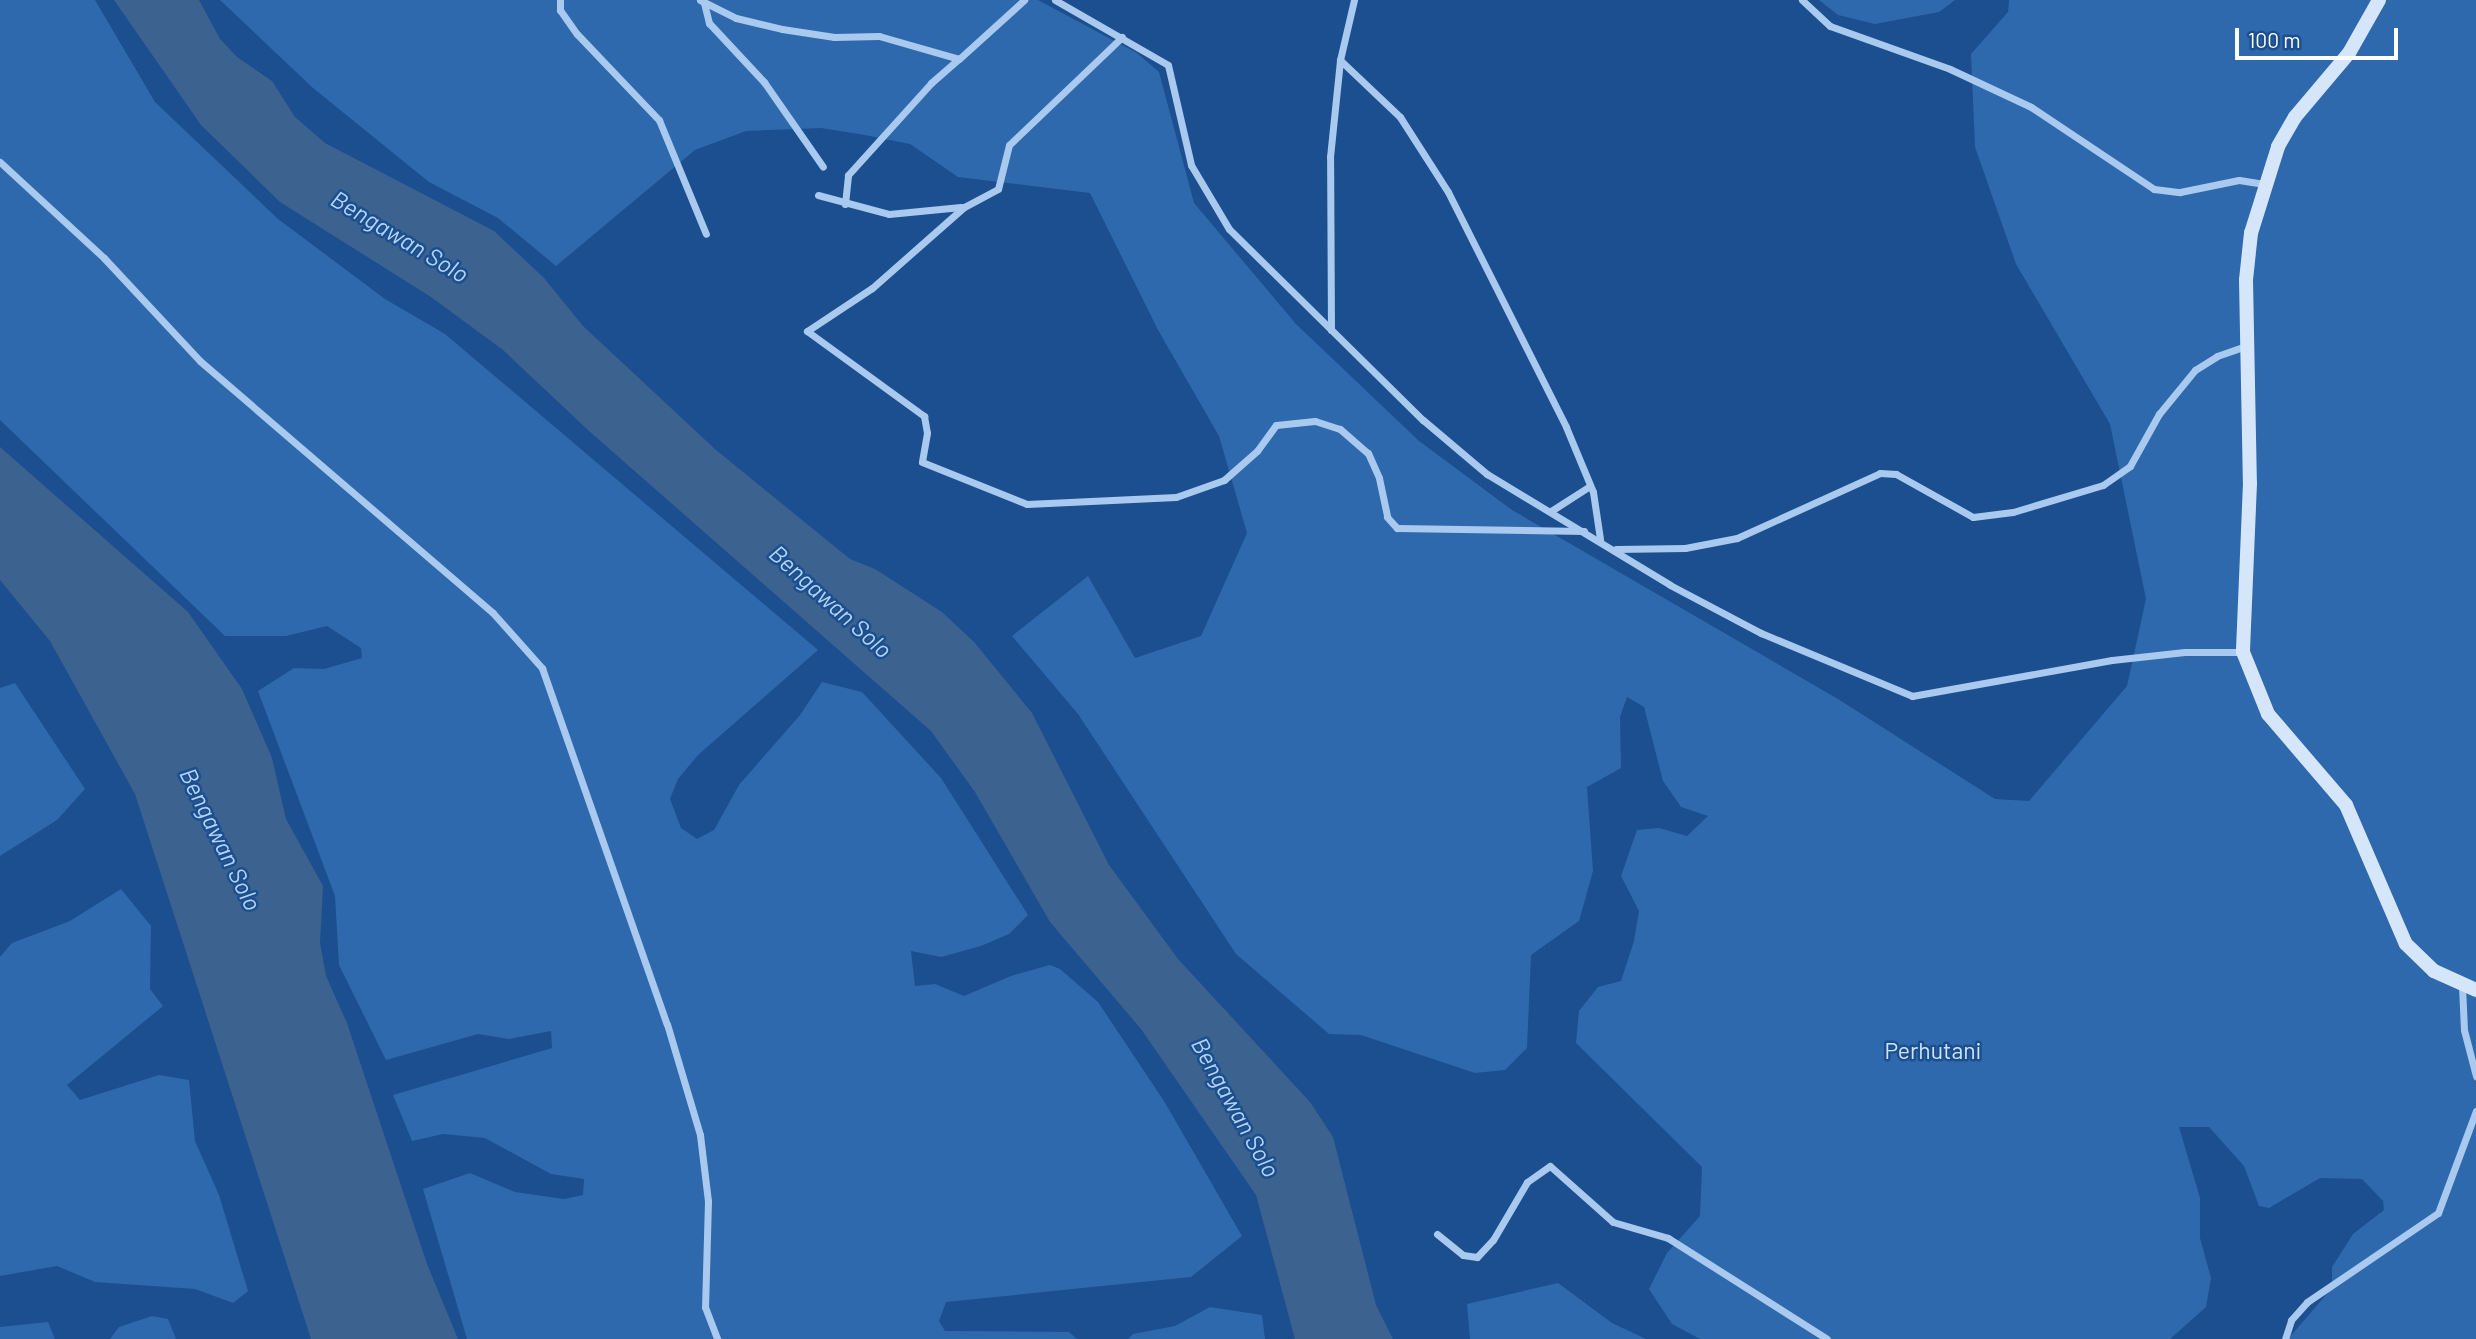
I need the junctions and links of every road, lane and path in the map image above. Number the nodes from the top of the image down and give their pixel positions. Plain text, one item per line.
1 (560, 0) edge
2 (1024, 0) edge
3 (1055, 0) edge
4 (1354, 0) edge
5 (1802, 0) edge
6 (2379, 0) edge
7 (702, 1) edge
8 (1122, 37) junction
9 (959, 58) junction
10 (1340, 60) junction
11 (0, 162) edge
12 (823, 167) dead end
13 (2263, 184) junction
14 (818, 195) dead end
15 (845, 204) junction
16 (964, 207) junction
17 (706, 234) dead end
18 (1331, 330) junction
19 (2249, 345) junction
20 (1590, 486) junction
21 (1551, 512) junction
22 (1586, 531) junction
23 (1600, 539) junction
24 (1616, 549) junction
25 (2243, 652) junction
26 (2469, 988) edge
27 (2476, 1076) edge
28 (2476, 1111) edge
29 (1437, 1234) dead end
30 (717, 1339) edge
31 (1827, 1339) edge
32 (2285, 1339) edge

1 - 17 street
2 - 9 street
3 - 8 street
4 - 10 street
5 - 13 street
6 - 13 street
7 - 9 street
7 - 12 street
8 - 16 street
8 - 18 street
9 - 15 street
10 - 18 street
10 - 20 street
11 - 30 street
13 - 19 street
14 - 15 street
15 - 16 street
16 - 22 street
18 - 21 street
19 - 24 street
19 - 25 street
20 - 21 street
20 - 23 street
21 - 22 street
22 - 23 street
23 - 24 street
24 - 25 street
25 - 26 street
26 - 27 street
28 - 32 street
29 - 31 street

